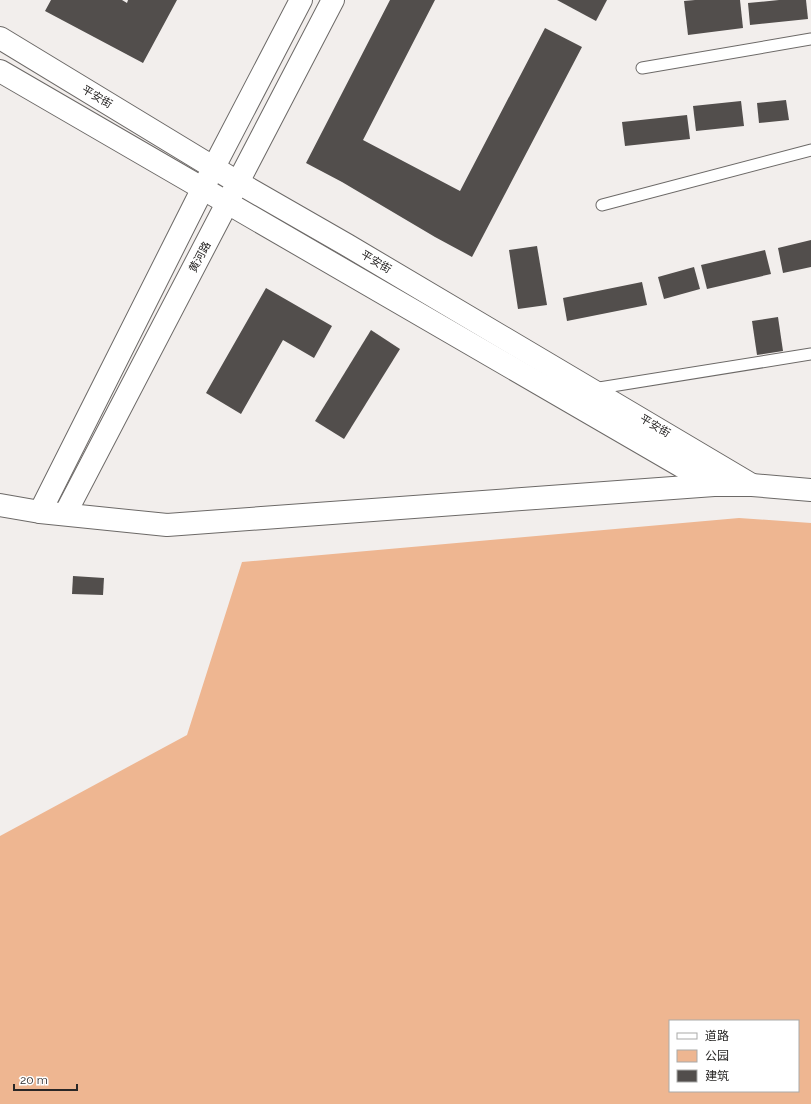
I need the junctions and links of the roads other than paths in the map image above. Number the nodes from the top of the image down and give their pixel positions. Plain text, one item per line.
1 (300, 0) edge
2 (333, 0) edge
3 (0, 38) edge
4 (811, 39) edge
5 (642, 68) dead end
6 (0, 71) edge
7 (811, 150) edge
8 (215, 167) junction
9 (239, 182) junction
10 (202, 190) junction
11 (228, 204) junction
12 (602, 205) dead end
13 (811, 354) edge
14 (592, 389) junction
15 (752, 484) junction
16 (714, 486) junction
17 (811, 490) edge
18 (0, 504) edge
19 (40, 512) junction
20 (65, 514) junction

1 - 8 main road
2 - 9 main road, 黄河路
3 - 8 main road, 平安街
4 - 5 lane
6 - 10 main road, 平安街
7 - 12 lane
8 - 9 main road, 平安街
8 - 10 main road
9 - 11 main road, 黄河路
9 - 14 main road, 平安街
10 - 11 main road, 平安街
10 - 19 main road
11 - 16 main road, 平安街
11 - 20 main road, 黄河路
13 - 14 lane
14 - 15 main road, 平安街
15 - 16 main road
15 - 17 main road
16 - 20 main road
18 - 19 main road
19 - 20 main road

